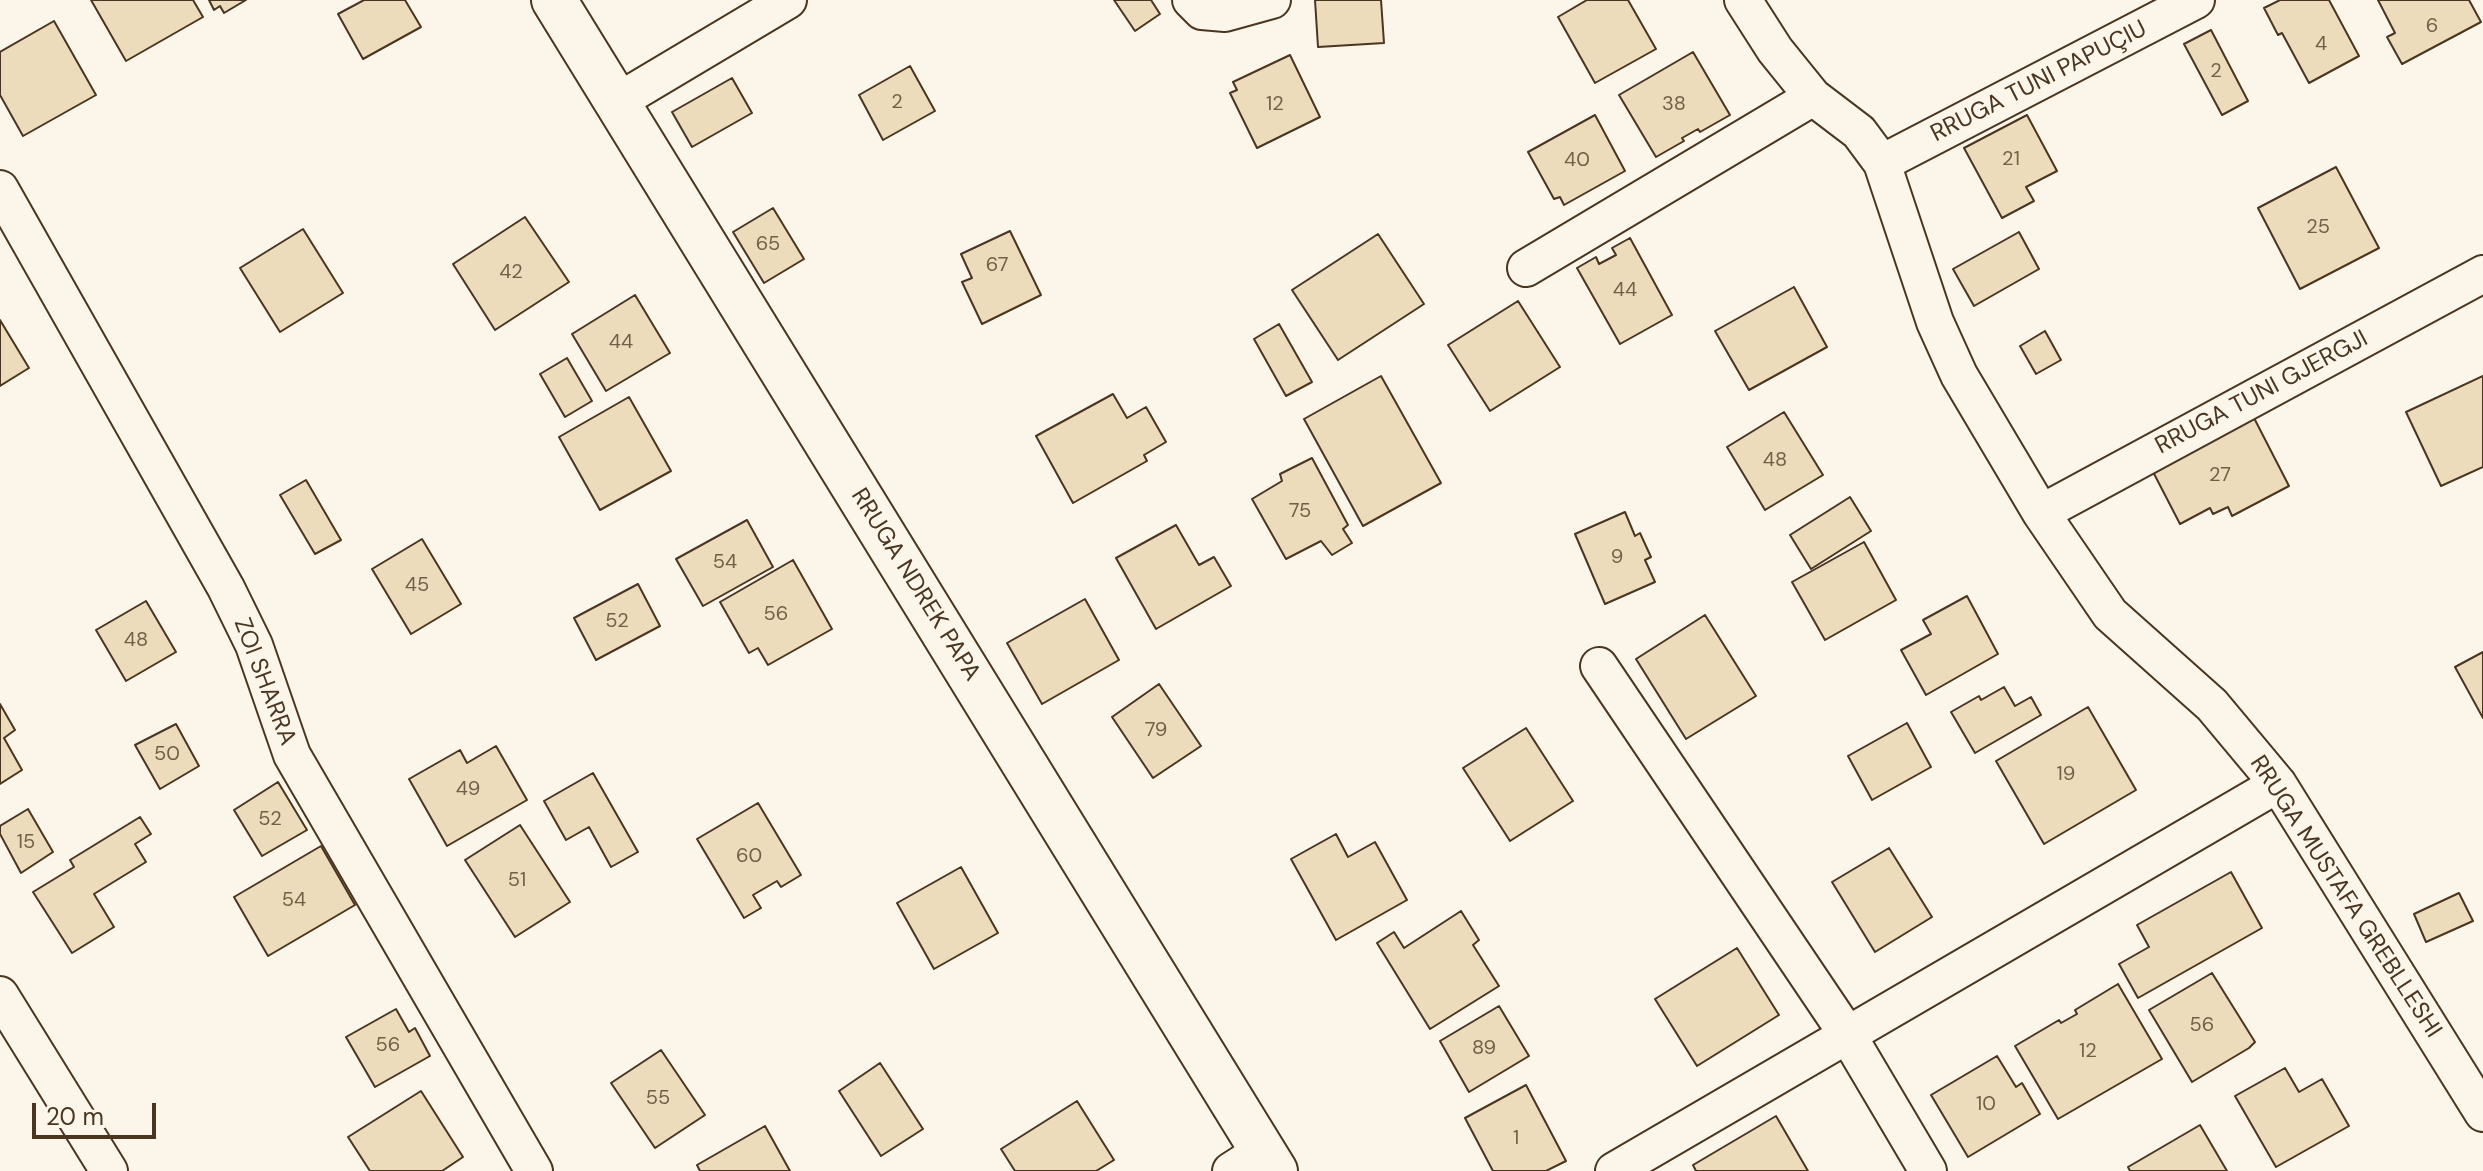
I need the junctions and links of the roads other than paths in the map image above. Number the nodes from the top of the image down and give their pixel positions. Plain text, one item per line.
1 (554, 0) edge
2 (788, 0) edge
3 (1191, 0) edge
4 (1272, 0) edge
5 (1743, 0) edge
6 (2196, 0) edge
7 (1813, 97) junction
8 (617, 102) junction
9 (1882, 163) junction
10 (0, 189) edge
11 (1526, 268) dead end
12 (2483, 274) edge
13 (2041, 513) junction
14 (1599, 666) dead end
15 (2278, 784) junction
16 (0, 995) edge
17 (1847, 1034) junction
18 (2483, 1113) edge
19 (1256, 1164) edge
20 (109, 1171) edge
21 (534, 1171) edge
22 (1614, 1171) edge
23 (1928, 1171) edge

1 - 8 street, RRUGA NDREK PAPA
2 - 8 street
3 - 4 street
5 - 7 street, RRUGA MUSTAFA GREBLLESHI
6 - 9 street, RRUGA TUNI PAPUÇIU
7 - 9 street, RRUGA MUSTAFA GREBLLESHI
7 - 11 street
8 - 19 street, RRUGA NDREK PAPA
9 - 13 street, RRUGA MUSTAFA GREBLLESHI
10 - 21 street, ZOI SHARRA
12 - 13 street, RRUGA TUNI GJERGJI
13 - 15 street, RRUGA MUSTAFA GREBLLESHI
14 - 17 street
15 - 17 street
15 - 18 street, RRUGA MUSTAFA GREBLLESHI
16 - 20 street
17 - 22 street
17 - 23 street

